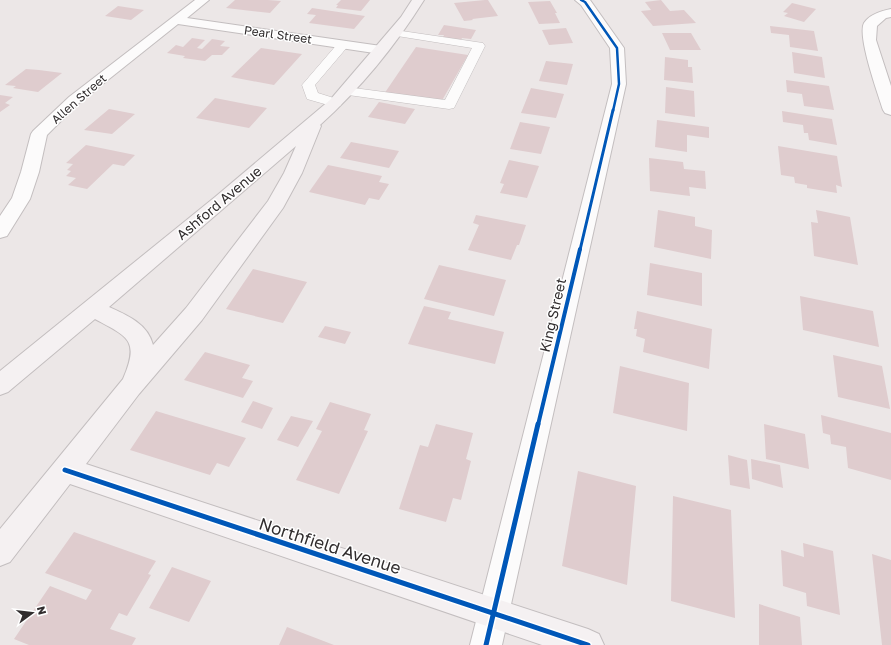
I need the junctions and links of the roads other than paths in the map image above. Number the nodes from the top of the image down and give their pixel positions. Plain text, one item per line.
1 (203, 0) edge
2 (418, 0) edge
3 (581, 0) edge
4 (891, 12) edge
5 (175, 20) junction
6 (394, 33) junction
7 (342, 45) junction
8 (381, 50) junction
9 (346, 91) junction
10 (335, 103) junction
11 (891, 110) edge
12 (315, 121) junction
13 (0, 231) edge
14 (93, 308) junction
15 (0, 385) edge
16 (131, 387) junction
17 (65, 470) junction
18 (0, 552) edge
19 (493, 614) junction
20 (486, 645) edge
21 (588, 645) edge

1 - 5 street, Allen Street
2 - 6 main road, Ashford Avenue
3 - 19 street, King Street
4 - 11 street
5 - 7 street, Pearl Street
5 - 13 street, Allen Street
6 - 8 main road, Ashford Avenue
6 - 9 lane
7 - 8 street, Pearl Street
7 - 10 lane
8 - 9 main road, Ashford Avenue
9 - 10 main road, Ashford Avenue
10 - 12 main road, Ashford Avenue
12 - 14 main road, Ashford Avenue
12 - 16 main road
14 - 15 main road, Ashford Avenue
14 - 16 main road
16 - 17 main road
17 - 18 main road
17 - 19 main road, Northfield Avenue
19 - 20 street, King Street
19 - 21 main road, Northfield Avenue

